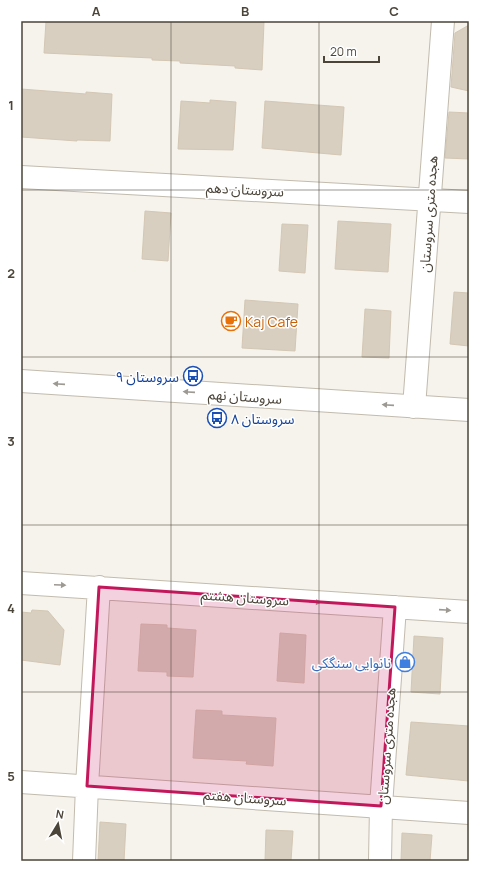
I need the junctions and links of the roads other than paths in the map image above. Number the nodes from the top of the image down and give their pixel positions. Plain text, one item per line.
1 (443, 21) edge
2 (21, 177) edge
3 (429, 200) junction
4 (469, 202) edge
5 (21, 381) edge
6 (414, 407) junction
7 (469, 410) edge
8 (21, 583) edge
9 (98, 587) junction
10 (395, 607) junction
11 (469, 612) edge
12 (21, 782) edge
13 (86, 786) junction
14 (381, 806) junction
15 (469, 813) edge
16 (84, 861) edge
17 (380, 861) edge

1 - 3 street, هجده متری سروستان
2 - 3 street, سروستان دهم
3 - 4 street, سروستان دهم
3 - 6 street, هجده متری سروستان
6 -> 5 street, سروستان نهم
6 - 7 street, سروستان نهم
8 -> 9 street, سروستان هشتم
9 -> 10 street, سروستان هشتم
9 - 13 street
10 -> 11 street, سروستان هشتم
10 - 14 street, هجده متری سروستان
12 - 13 street, سروستان هفتم
13 - 14 street, سروستان هفتم
13 - 16 street
14 - 15 street, سروستان هفتم
14 - 17 street, هجده متری سروستان

